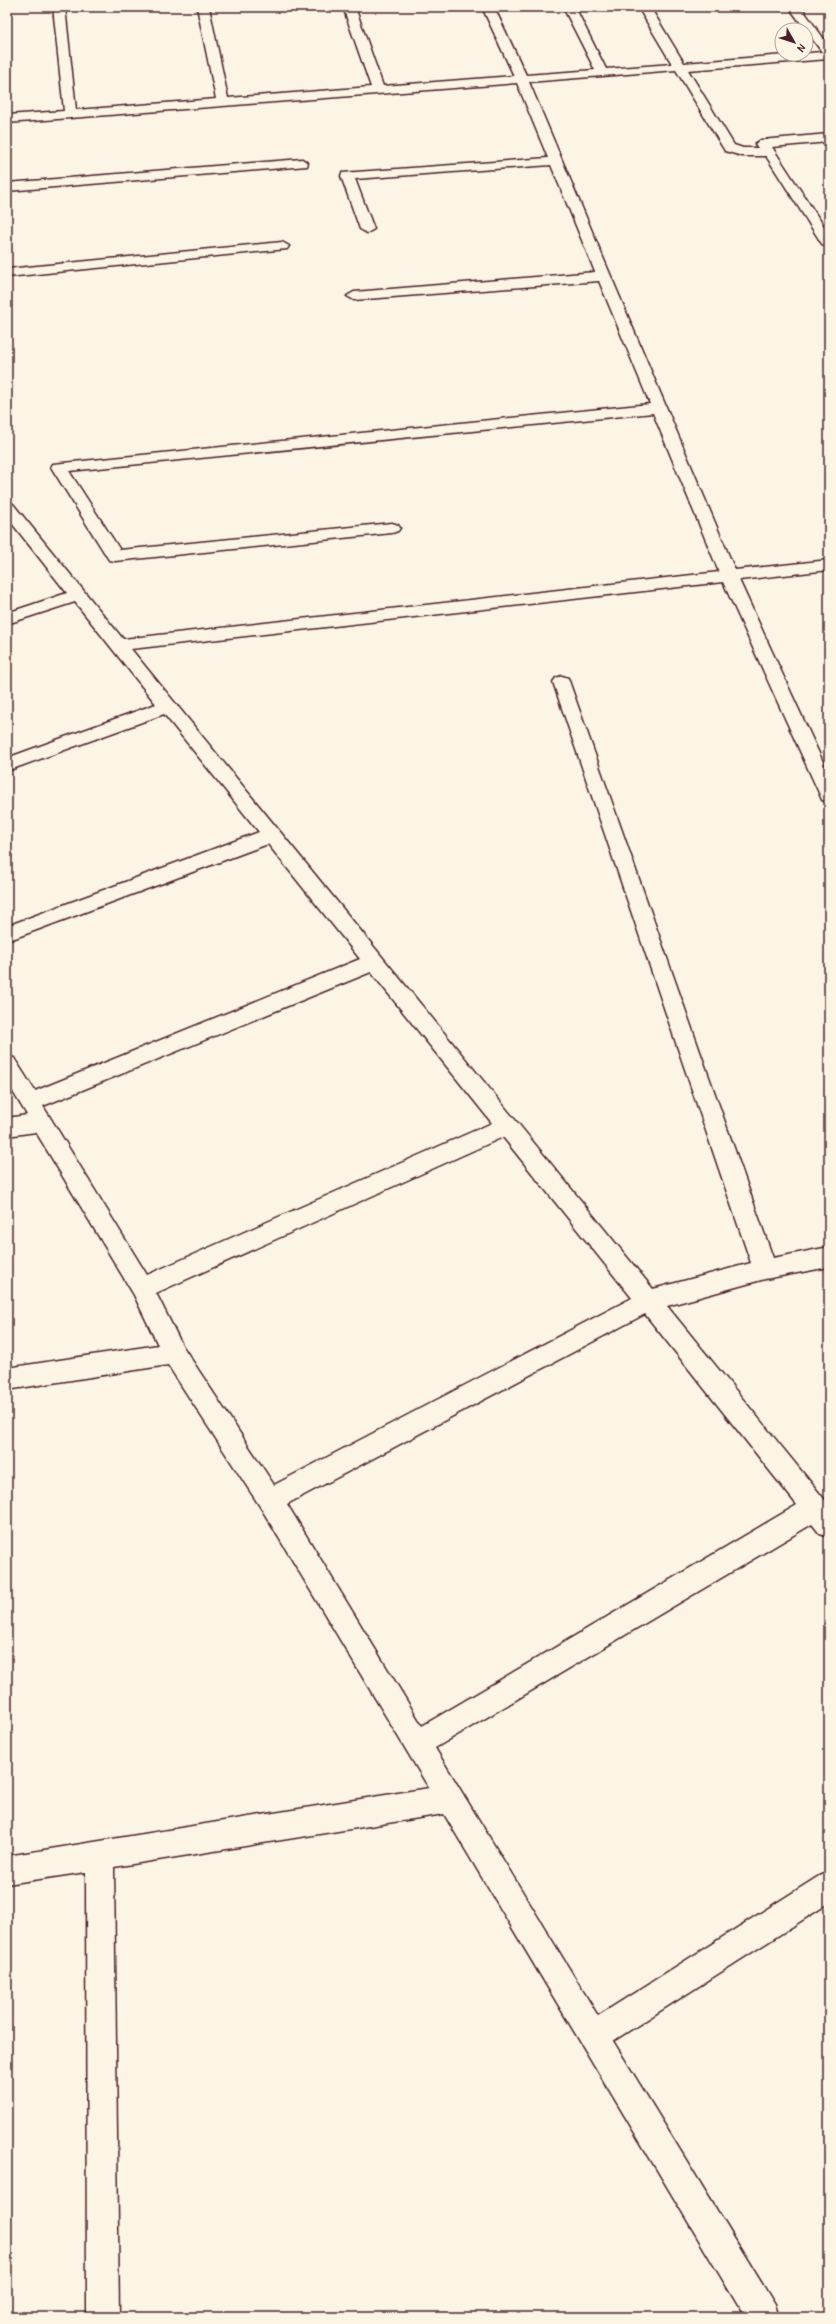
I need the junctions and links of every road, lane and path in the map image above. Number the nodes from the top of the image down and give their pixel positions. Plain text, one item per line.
1 (59, 7) edge
2 (202, 7) edge
3 (349, 7) edge
4 (488, 7) edge
5 (569, 7) edge
6 (644, 7) edge
7 (794, 7) edge
8 (829, 54) edge
9 (679, 66) junction
10 (602, 72) junction
11 (521, 78) junction
12 (378, 89) junction
13 (223, 101) junction
14 (70, 113) junction
15 (7, 119) edge
16 (829, 138) edge
17 (770, 152) junction
18 (555, 161) junction
19 (302, 163) dead end
20 (7, 187) edge
21 (367, 229) dead end
22 (829, 244) edge
23 (282, 246) dead end
24 (7, 273) edge
25 (603, 276) junction
26 (354, 296) dead end
27 (659, 408) junction
28 (7, 507) edge
29 (392, 528) dead end
30 (829, 565) edge
31 (730, 576) junction
32 (78, 595) junction
33 (7, 619) edge
34 (118, 645) junction
35 (562, 682) dead end
36 (167, 706) junction
37 (7, 765) edge
38 (829, 795) edge
39 (272, 835) junction
40 (7, 934) edge
41 (374, 962) junction
42 (7, 1064) edge
43 (36, 1112) junction
44 (507, 1126) junction
45 (7, 1127) edge
46 (829, 1258) edge
47 (766, 1269) junction
48 (142, 1288) junction
49 (648, 1301) junction
50 (174, 1353) junction
51 (7, 1379) edge
52 (270, 1500) junction
53 (822, 1517) edge
54 (417, 1744) junction
55 (450, 1799) junction
56 (100, 1855) junction
57 (7, 1870) edge
58 (829, 1886) edge
59 (594, 2036) junction
60 (103, 2317) edge
61 (763, 2317) edge

1 - 14 street
2 - 13 street
3 - 12 street
4 - 11 street
5 - 10 street
6 - 9 street
7 - 8 street
8 - 9 street
9 - 10 street
9 - 17 street
10 - 11 street
11 - 12 street
11 - 18 street
12 - 13 street
13 - 14 street
14 - 15 street
16 - 17 street
17 - 22 street
18 - 21 street
18 - 25 street
19 - 20 street
23 - 24 street
25 - 26 street
25 - 27 street
27 - 29 street
27 - 31 street
28 - 32 street
30 - 31 street
31 - 34 street
31 - 38 street
32 - 33 street
32 - 34 street
34 - 36 street
35 - 47 street
36 - 37 street
36 - 39 street
39 - 40 street
39 - 41 street
41 - 43 street
41 - 44 street
42 - 43 street
43 - 45 street
43 - 48 street
44 - 48 street
44 - 49 street
46 - 47 street
47 - 49 street
48 - 50 street
49 - 52 street
49 - 53 street
50 - 51 street
50 - 52 street
52 - 54 street
53 - 54 street
54 - 55 street
55 - 56 street
55 - 59 street
56 - 57 street
56 - 60 street
58 - 59 street
59 - 61 street

